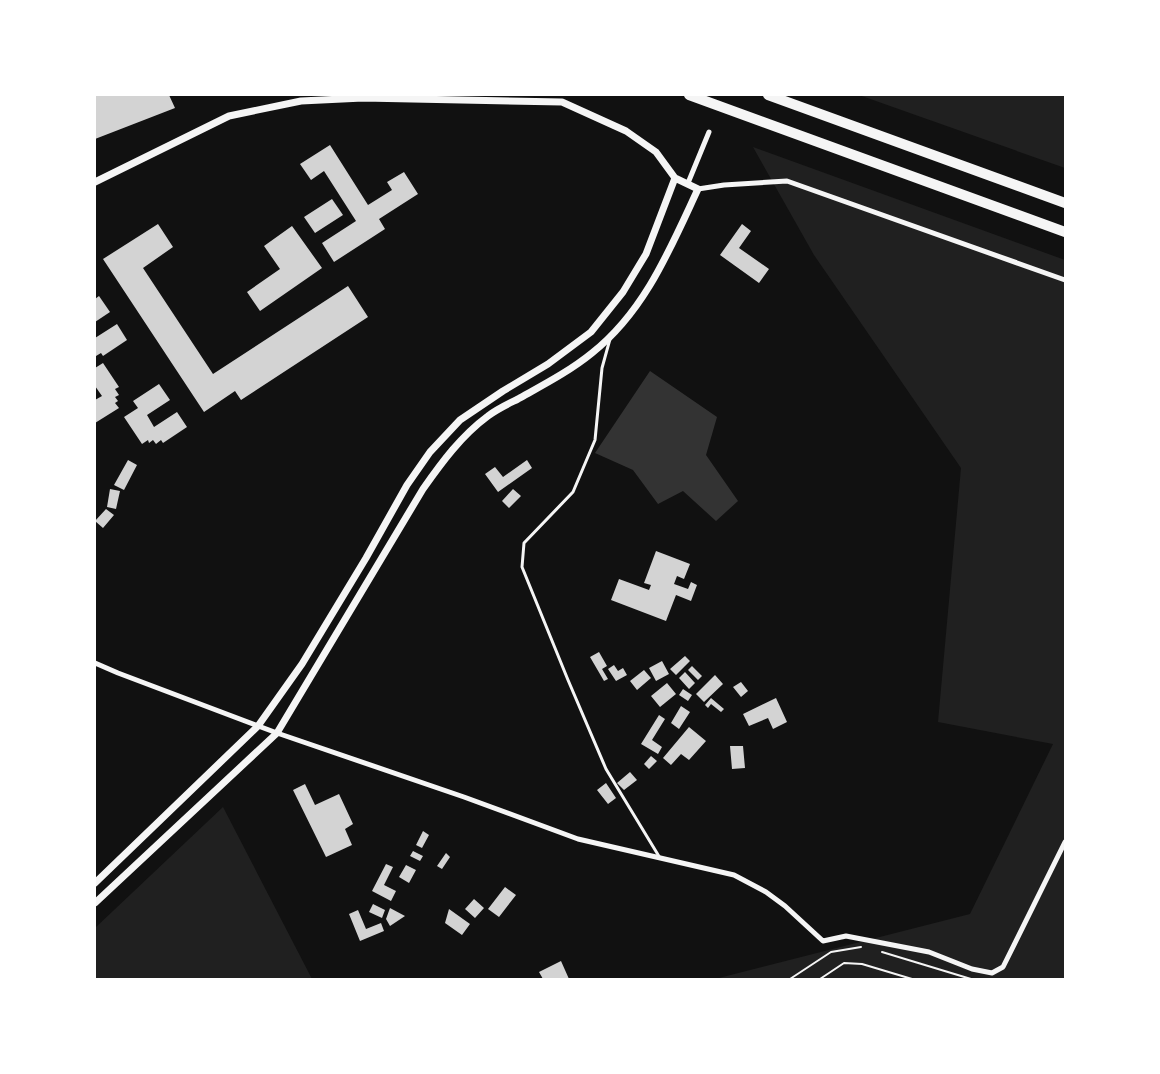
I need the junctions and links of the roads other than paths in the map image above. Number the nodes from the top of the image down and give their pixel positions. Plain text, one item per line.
1 (688, 95) edge
2 (768, 95) edge
3 (302, 98) edge
4 (709, 132) dead end
5 (675, 178) junction
6 (95, 182) edge
7 (688, 183) junction
8 (698, 189) junction
9 (1065, 203) edge
10 (1065, 232) edge
11 (1065, 280) edge
12 (611, 336) junction
13 (95, 663) edge
14 (258, 726) junction
15 (277, 733) junction
16 (1065, 842) edge
17 (661, 858) junction
18 (95, 883) edge
19 (95, 903) edge

1 - 10 highway
2 - 9 highway
3 - 5 street
3 - 6 street
4 - 7 street
5 - 7 street
5 - 14 street
7 - 8 street
8 - 11 street
8 - 12 street
12 - 15 street
12 - 17 lane
13 - 14 street
14 - 15 street
14 - 18 street
15 - 17 street
15 - 19 street
16 - 17 street

